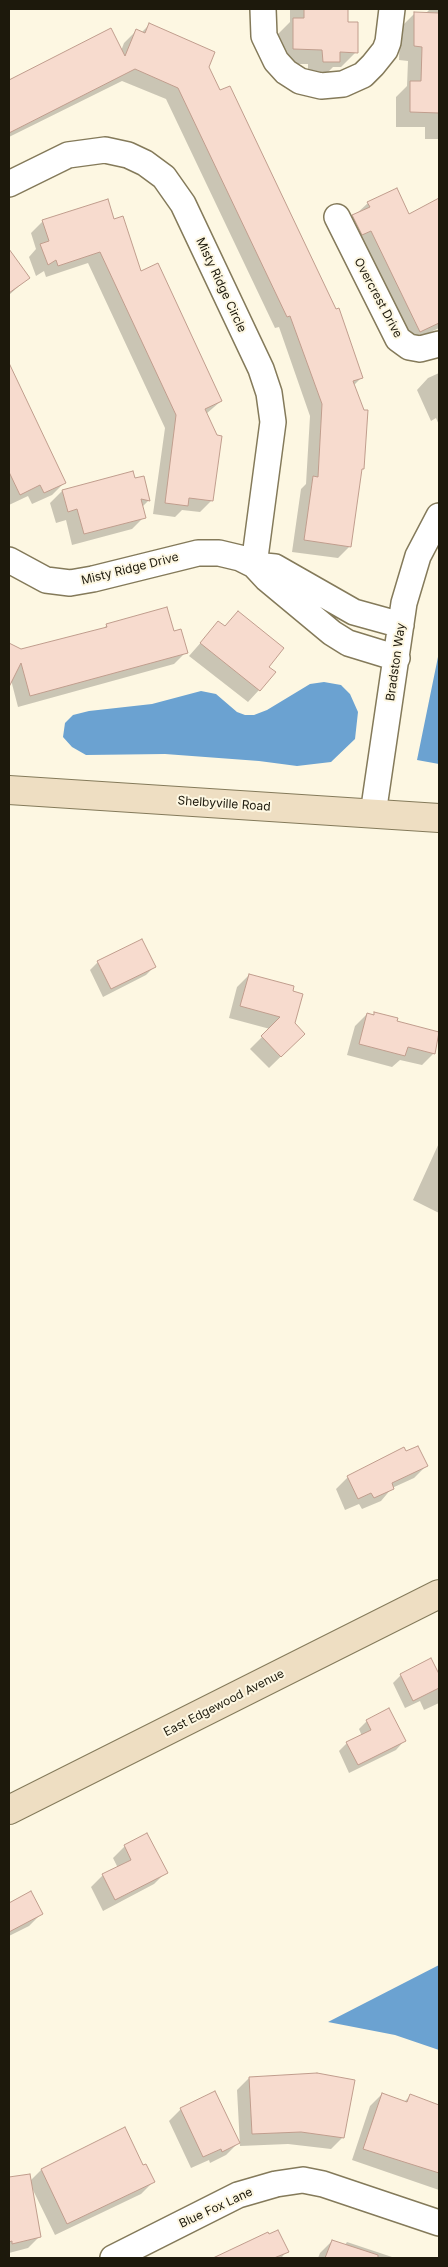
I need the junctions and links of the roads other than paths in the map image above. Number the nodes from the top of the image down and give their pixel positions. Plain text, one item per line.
1 (263, 9) edge
2 (392, 9) edge
3 (9, 184) edge
4 (336, 217) dead end
5 (439, 344) edge
6 (439, 516) edge
7 (9, 560) edge
8 (254, 565) junction
9 (401, 625) junction
10 (396, 658) junction
11 (9, 790) edge
12 (373, 814) junction
13 (439, 818) edge
14 (439, 1594) edge
15 (9, 1810) edge
16 (439, 2223) edge
17 (113, 2258) edge

1 - 2 street
3 - 8 street, Misty Ridge Circle
4 - 5 street, Overcrest Drive
6 - 9 street, Bradston Way
7 - 8 street, Misty Ridge Drive
8 - 9 street, Misty Ridge Drive
8 - 10 street, Misty Ridge Drive
9 - 10 street, Bradston Way
10 - 12 street, Bradston Way
11 - 12 main road, Shelbyville Road
12 - 13 main road, Shelbyville Road
14 - 15 main road, East Edgewood Avenue
16 - 17 street, Blue Fox Lane

